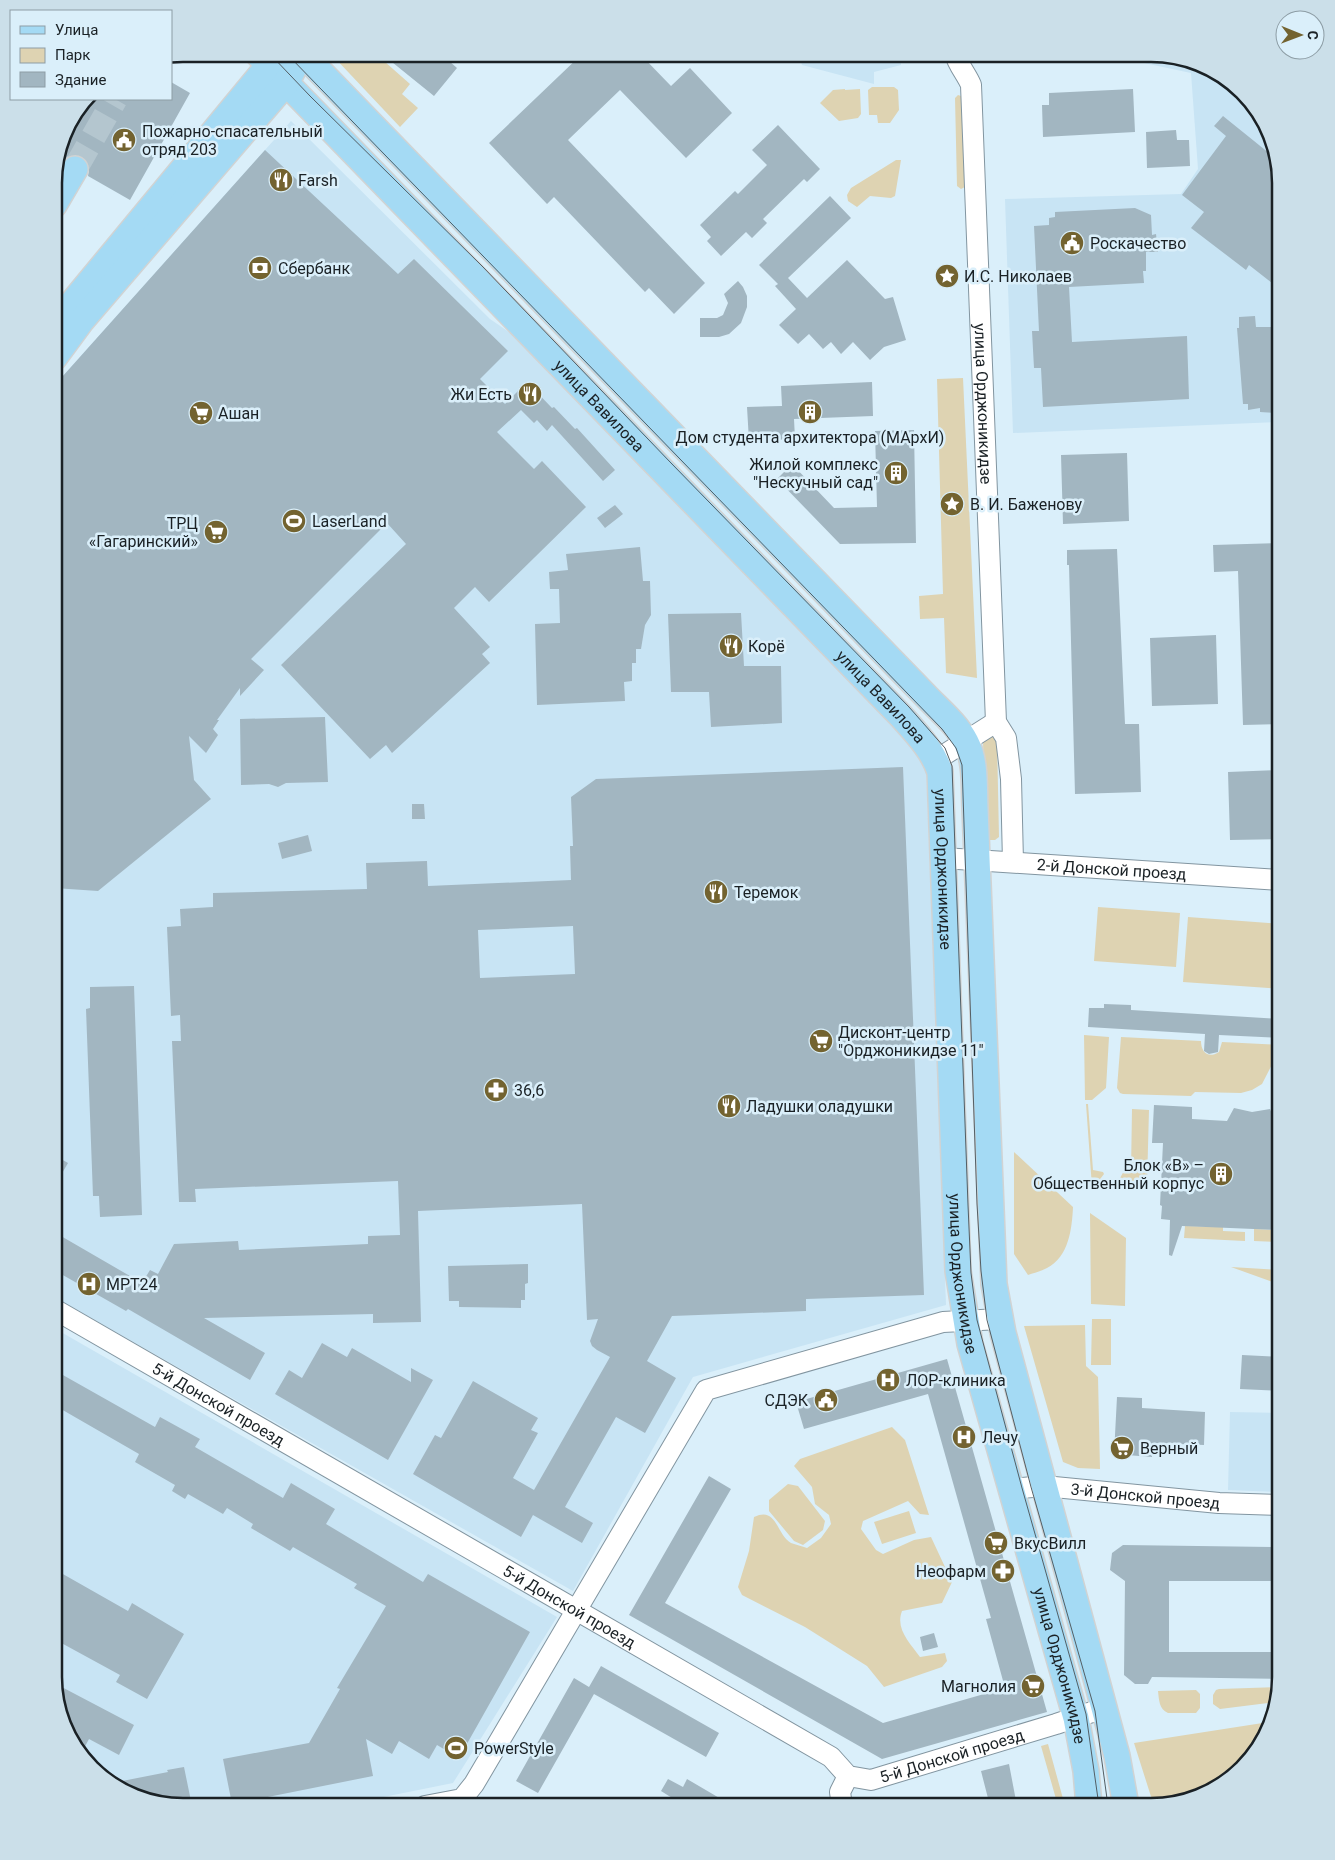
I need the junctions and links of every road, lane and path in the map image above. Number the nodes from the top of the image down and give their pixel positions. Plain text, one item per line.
1 (261, 62) edge
2 (265, 62) edge
3 (298, 62) edge
4 (310, 62) edge
5 (959, 63) edge
6 (286, 83) junction
7 (75, 169) tunnel mouth
8 (63, 190) edge
9 (63, 314) edge
10 (63, 346) edge
11 (687, 448) junction
12 (663, 472) junction
13 (996, 722) junction
14 (965, 741) junction
15 (936, 760) junction
16 (943, 858) junction
17 (977, 860) junction
18 (1013, 862) junction
19 (1272, 879) edge
20 (62, 1315) edge
21 (1000, 1319) junction
22 (965, 1320) junction
23 (1044, 1486) junction
24 (1011, 1488) junction
25 (1272, 1505) edge
26 (576, 1611) junction
27 (1104, 1708) junction
28 (1076, 1718) junction
29 (848, 1776) junction
30 (470, 1797) edge
31 (841, 1798) edge
32 (1089, 1798) edge
33 (1125, 1798) edge

1 - 9 main road
2 - 6 main road, улица Вавилова
3 - 6 main road
4 - 11 main road, улица Вавилова
5 - 13 street, улица Орджоникидзе
6 - 10 main road
6 - 12 main road, улица Вавилова
7 - 8 main road
11 - 12 main road
11 - 14 main road, улица Вавилова
12 - 15 main road, улица Вавилова
13 - 14 street
13 - 18 street
14 - 15 street
14 - 17 main road, улица Орджоникидзе
15 - 16 main road, улица Орджоникидзе
16 - 17 street, 2-й Донской проезд
16 - 22 main road, улица Орджоникидзе
17 - 18 street, 2-й Донской проезд
17 - 21 main road, улица Орджоникидзе
18 - 19 street, 2-й Донской проезд
20 - 26 street, 5-й Донской проезд
21 - 22 street
21 - 23 main road, улица Орджоникидзе
22 - 24 main road, улица Орджоникидзе
22 - 26 street
23 - 24 street, 3-й Донской проезд
23 - 25 street, 3-й Донской проезд
23 - 27 main road, улица Орджоникидзе
24 - 28 main road, улица Орджоникидзе
26 - 29 street, 5-й Донской проезд
26 - 30 street
27 - 28 street, 5-й Донской проезд
27 - 33 main road, улица Орджоникидзе
28 - 29 street, 5-й Донской проезд
28 - 32 main road, улица Орджоникидзе
29 - 31 street

